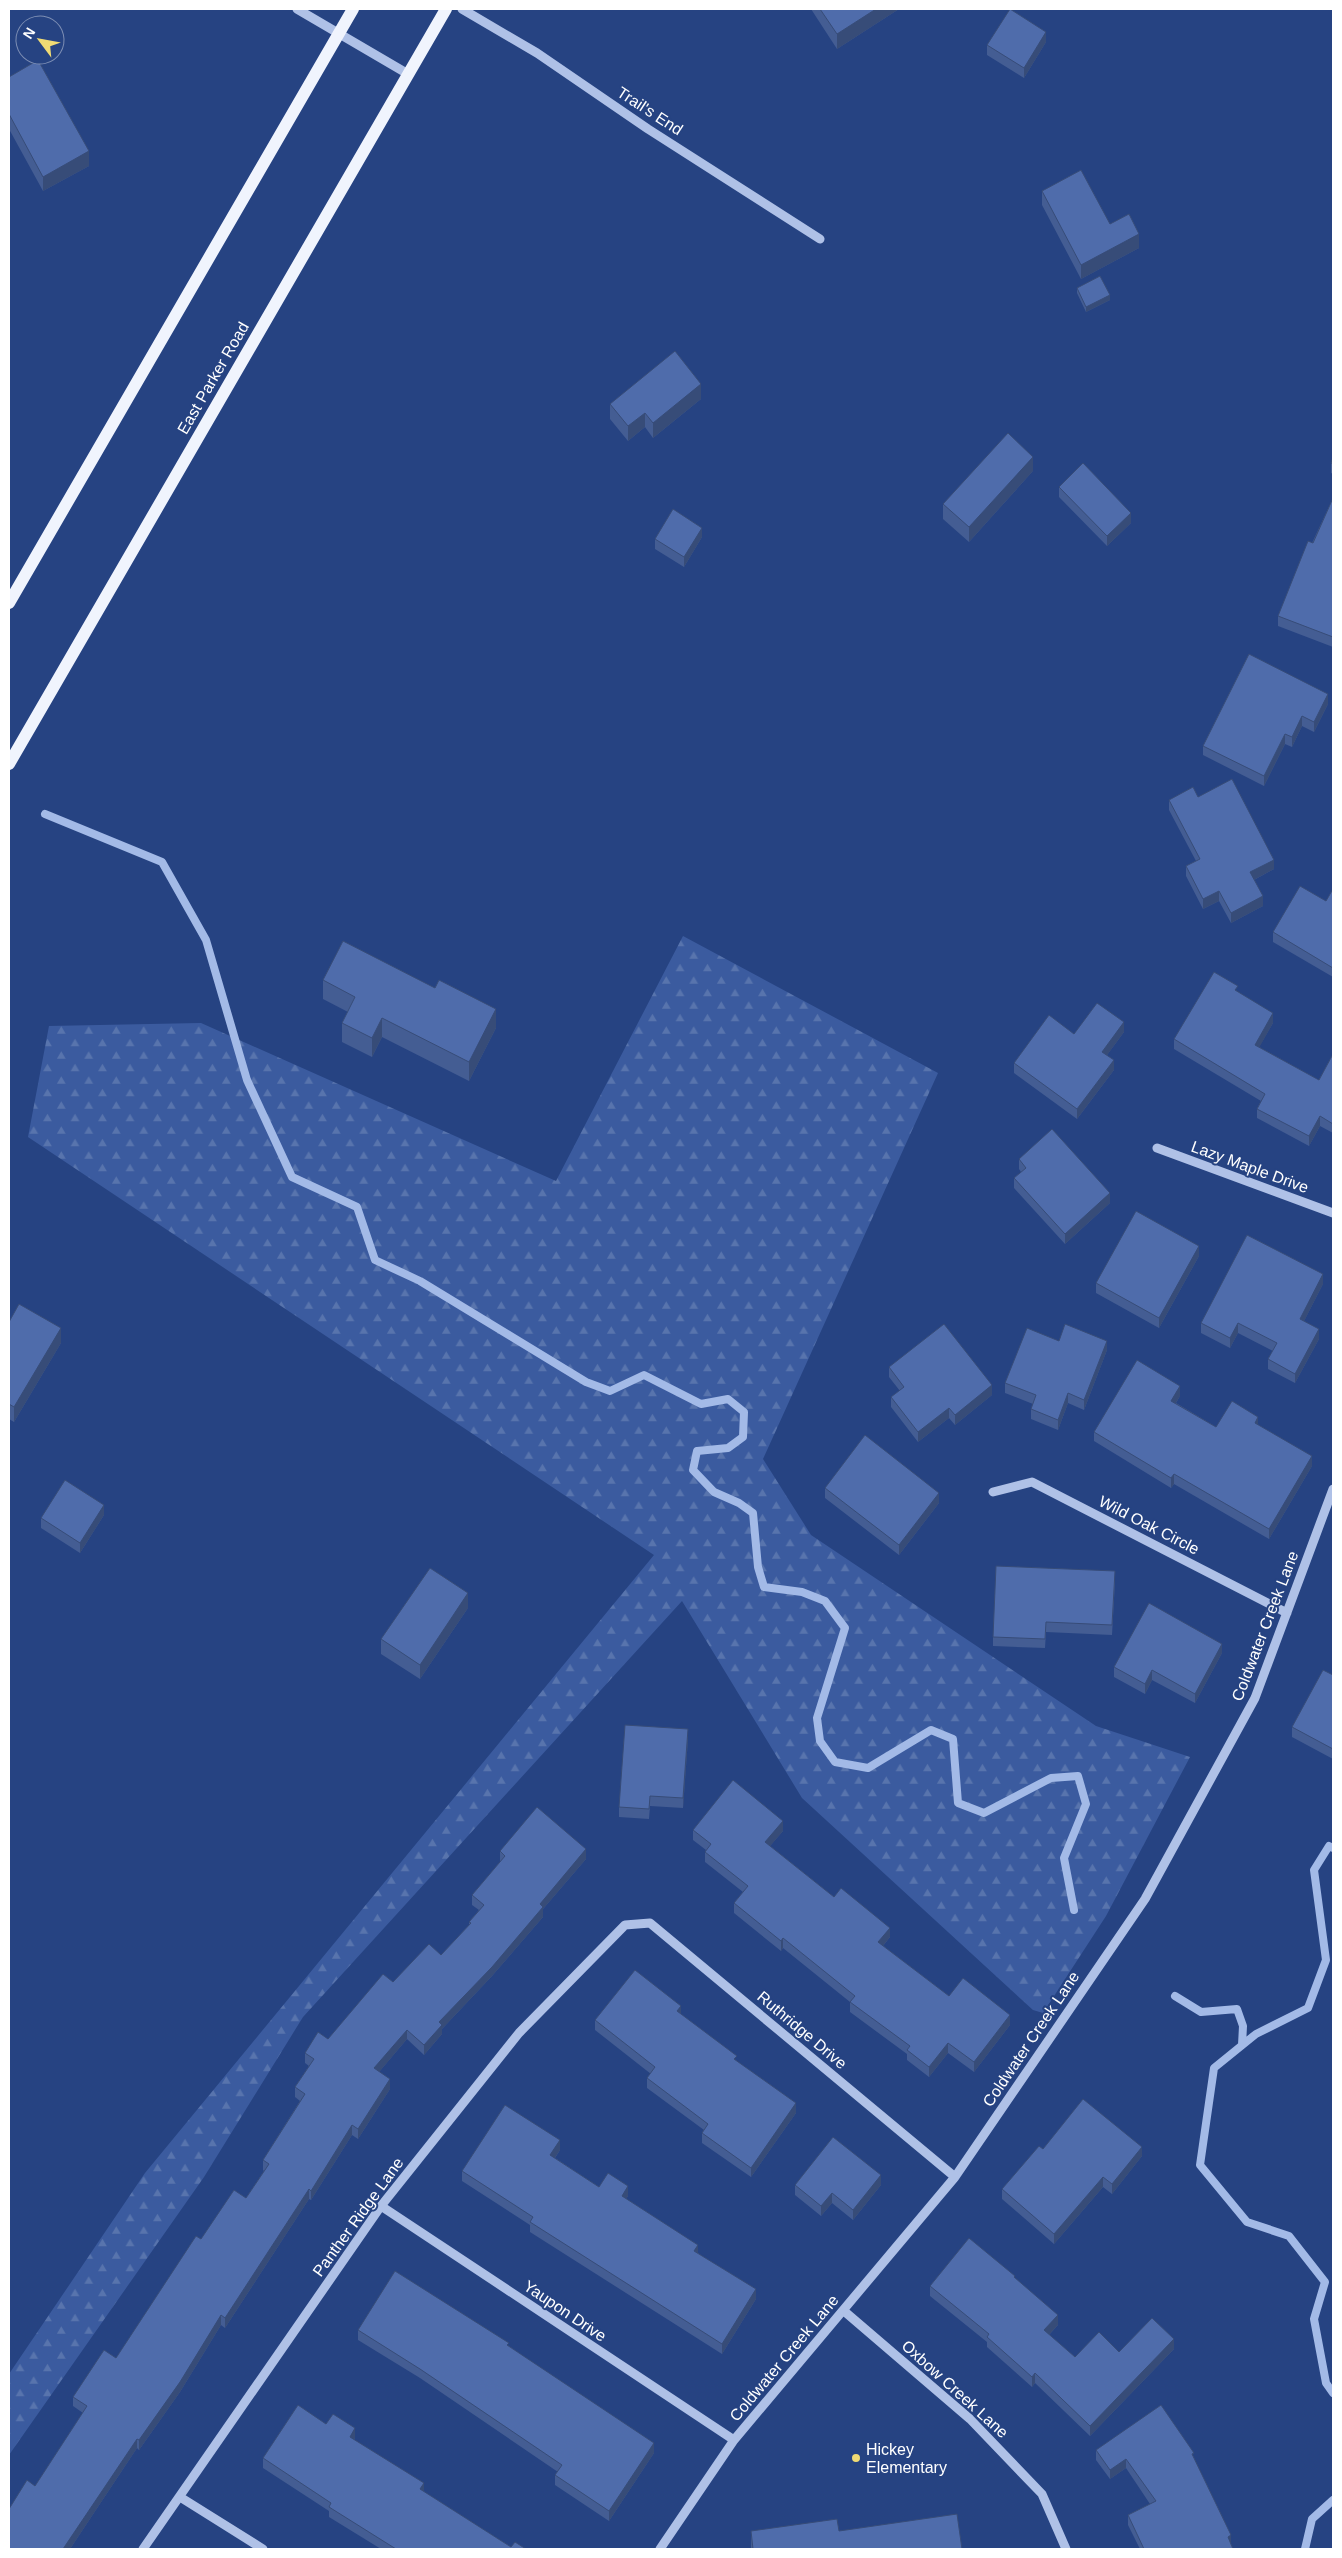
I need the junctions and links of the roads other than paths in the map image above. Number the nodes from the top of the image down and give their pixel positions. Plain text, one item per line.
1 (297, 9) edge
2 (353, 9) edge
3 (446, 9) edge
4 (462, 9) edge
5 (339, 33) junction
6 (408, 74) junction
7 (820, 239) dead end
8 (9, 603) edge
9 (9, 764) edge
10 (1157, 1148) dead end
11 (1333, 1214) edge
12 (1333, 1490) edge
13 (994, 1492) dead end
14 (1287, 1613) junction
15 (625, 1925) joint
16 (955, 2177) junction
17 (381, 2206) junction
18 (844, 2311) junction
19 (734, 2440) junction
20 (180, 2496) junction
21 (143, 2549) edge
22 (263, 2549) edge
23 (660, 2549) edge
24 (1066, 2549) edge

1 - 5 street
2 - 5 main road
3 - 6 main road, East Parker Road
4 - 7 street, Trail's End
5 - 6 street
5 - 8 main road
6 - 9 main road, East Parker Road
10 - 11 street, Lazy Maple Drive
12 - 14 street, Coldwater Creek Lane
13 - 14 street, Wild Oak Circle
14 - 16 street, Coldwater Creek Lane
15 - 16 street, Ruthridge Drive
15 - 17 street, Panther Ridge Lane
16 - 18 street, Coldwater Creek Lane
17 - 19 street, Yaupon Drive
17 - 20 street, Panther Ridge Lane
18 - 19 street, Coldwater Creek Lane
18 - 24 street, Oxbow Creek Lane
19 - 23 street, Coldwater Creek Lane
20 - 21 street, Panther Ridge Lane
20 - 22 street

